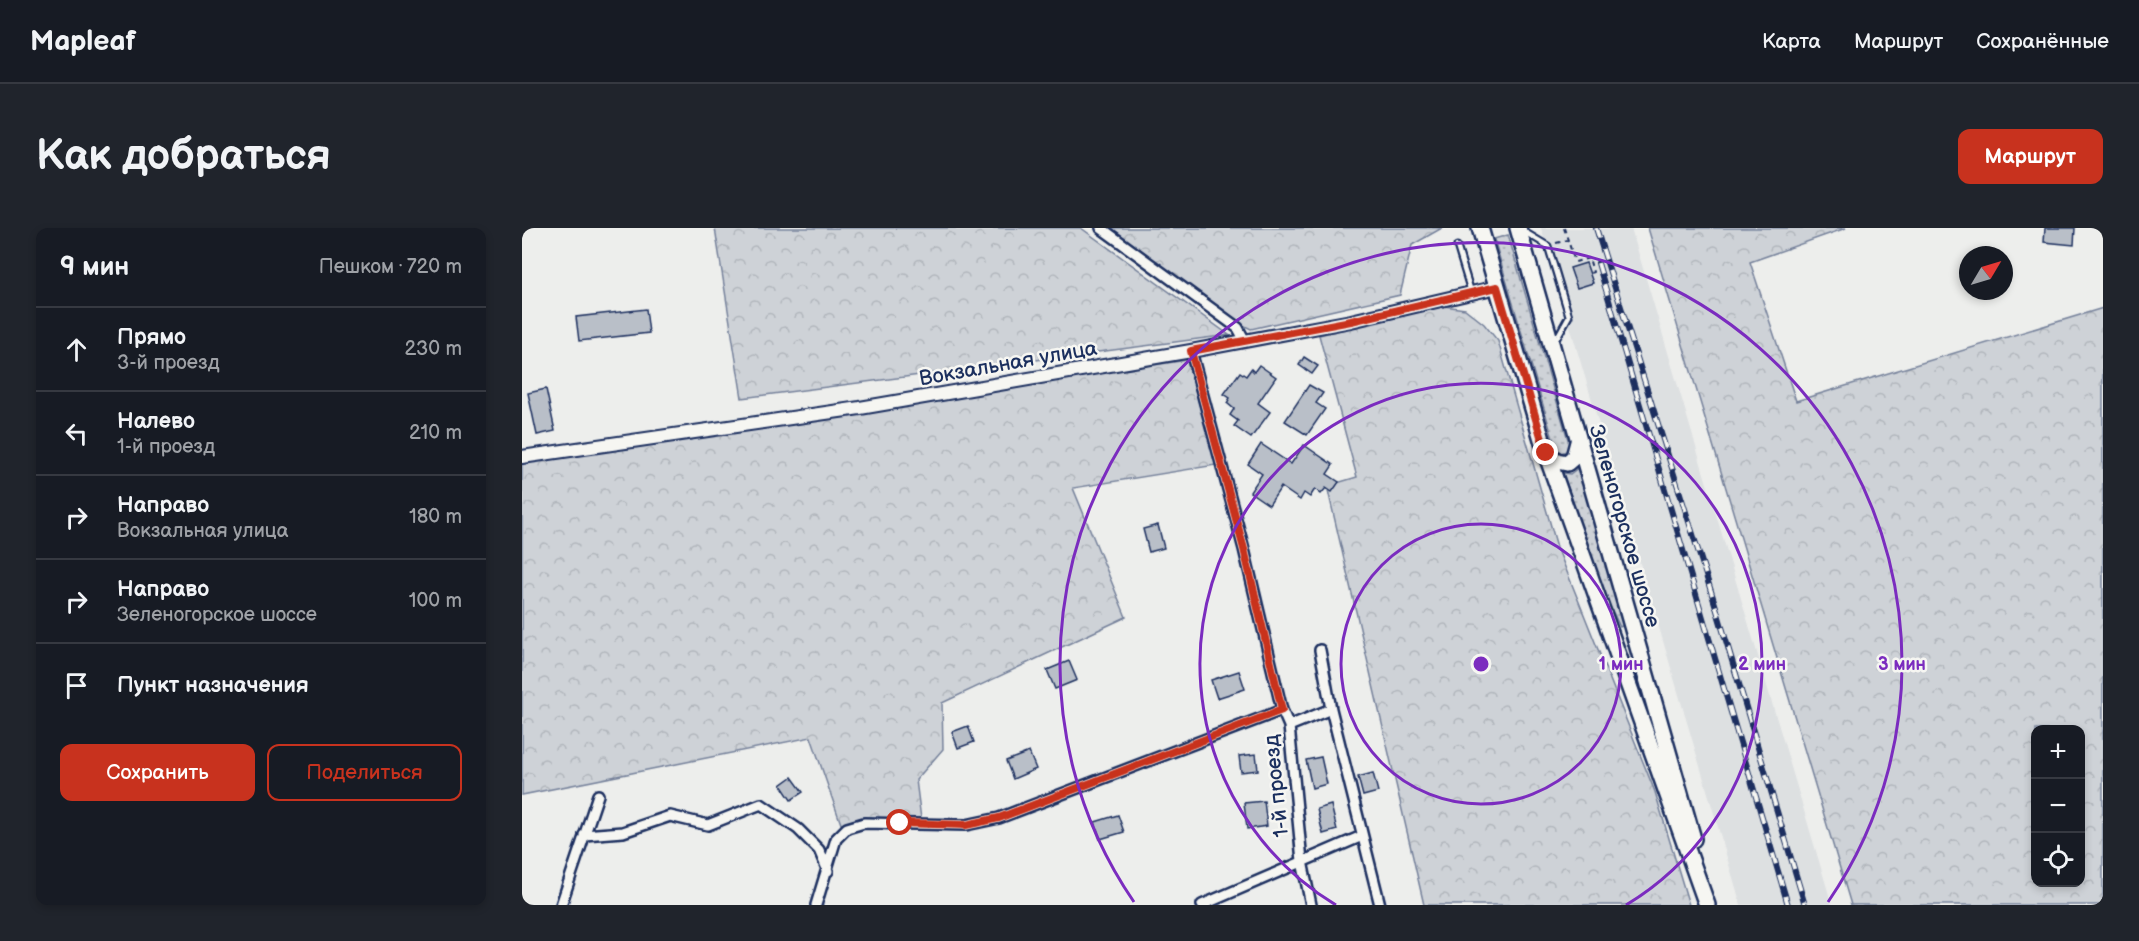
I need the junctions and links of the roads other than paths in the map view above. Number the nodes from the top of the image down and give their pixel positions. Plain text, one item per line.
1 (1101, 228) edge
2 (1480, 228) edge
3 (1518, 228) edge
4 (1457, 246) dead end
5 (1497, 287) junction
6 (1472, 292) junction
7 (1245, 341) junction
8 (1552, 348) junction
9 (1191, 351) junction
10 (1578, 442) junction
11 (1546, 453) junction
12 (522, 457) edge
13 (1320, 650) dead end
14 (1282, 710) junction
15 (1331, 710) junction
16 (1289, 726) junction
17 (598, 795) dead end
18 (584, 835) junction
19 (1362, 836) junction
20 (1302, 861) junction
21 (828, 871) junction
22 (561, 905) edge
23 (816, 905) edge
24 (1202, 905) edge
25 (1311, 905) edge
26 (1380, 905) edge
27 (1707, 905) edge
28 (1712, 905) edge

1 - 7 street
2 - 5 main road, Зеленогорское шоссе
3 - 8 main road, Зеленогорское шоссе
3 - 8 lane
4 - 6 lane
5 - 6 street, Вокзальная улица
5 - 11 main road, Зеленогорское шоссе
6 - 7 street, Вокзальная улица
7 - 9 street, Вокзальная улица
8 - 10 main road, Зеленогорское шоссе
9 - 12 street, Вокзальная улица
9 - 14 street, 1-й проезд
10 - 11 main road
10 - 28 main road, Зеленогорское шоссе
11 - 27 main road, Зеленогорское шоссе
13 - 15 street
14 - 16 street, 1-й проезд
14 - 21 street
15 - 16 street
15 - 19 street
16 - 20 street, 1-й проезд
17 - 18 street
18 - 21 street
18 - 22 street
19 - 20 street
19 - 26 street
20 - 24 street
20 - 25 street, 1-й проезд
21 - 23 street

